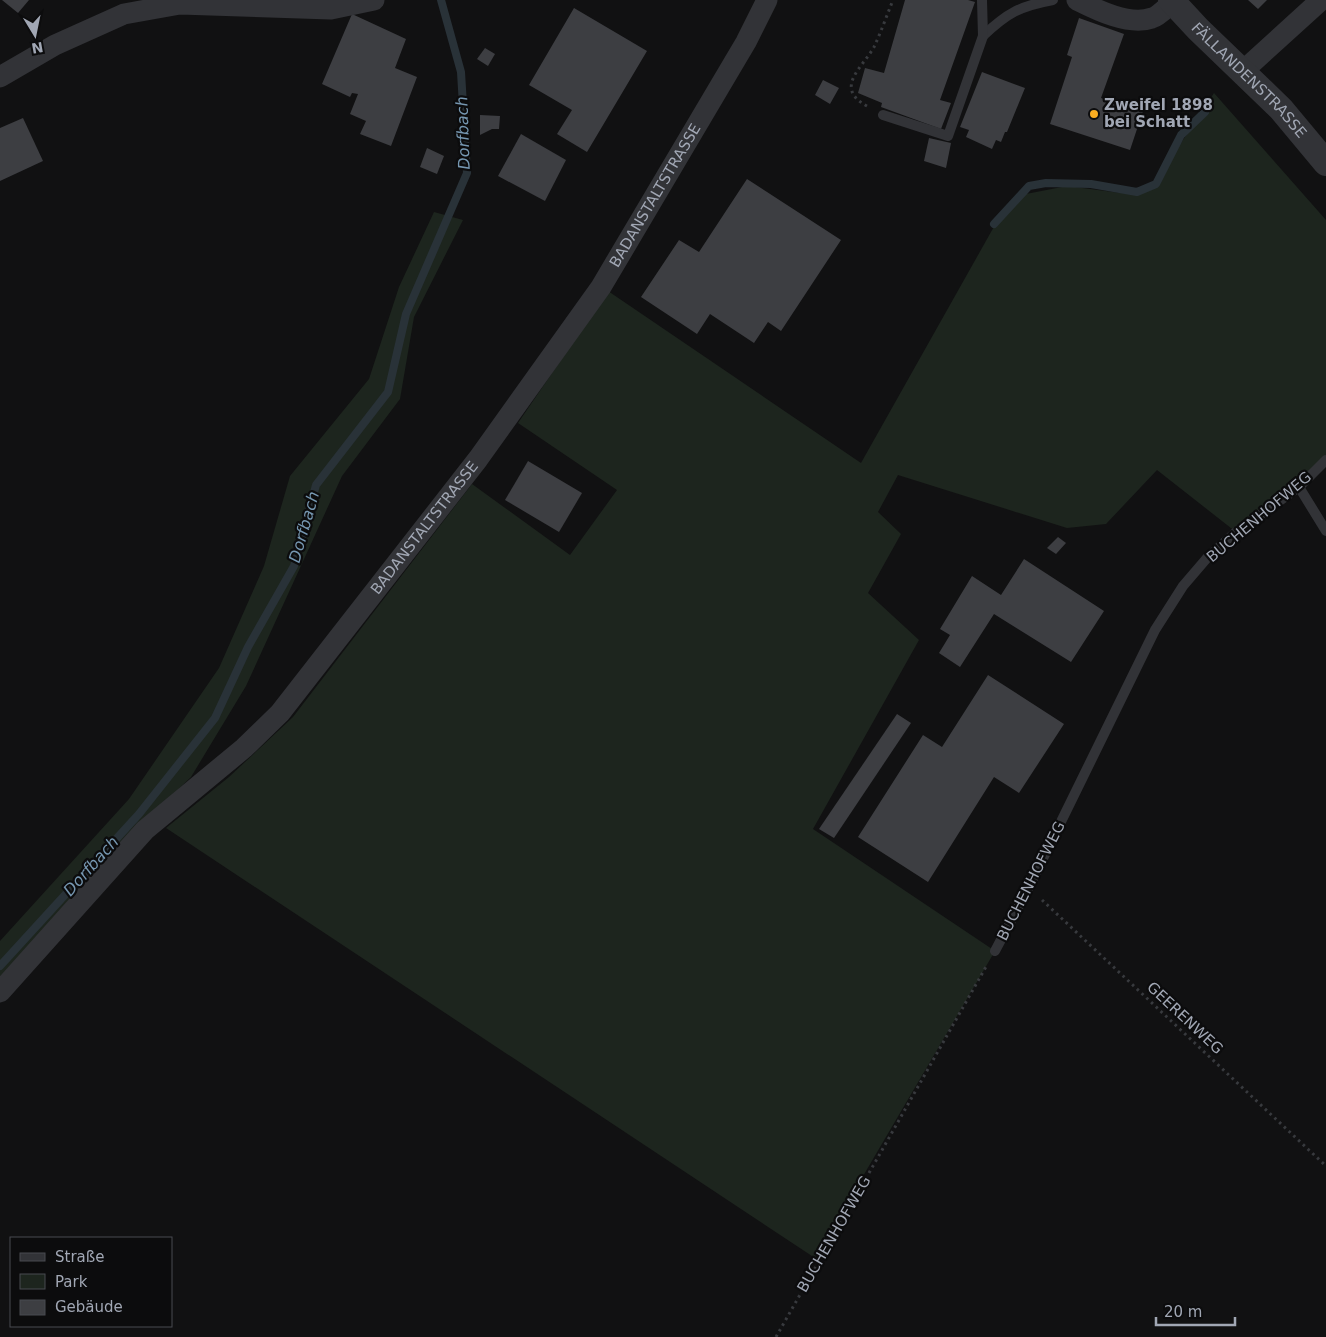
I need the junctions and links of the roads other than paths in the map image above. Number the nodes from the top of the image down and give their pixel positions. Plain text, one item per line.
1 (374, 0) edge
2 (767, 0) edge
3 (982, 0) edge
4 (1053, 0) edge
5 (1077, 0) edge
6 (1321, 0) edge
7 (1172, 1) edge
8 (983, 36) junction
9 (1243, 71) junction
10 (0, 77) edge
11 (883, 114) road end
12 (1326, 163) edge
13 (1326, 460) edge
14 (1299, 487) junction
15 (1326, 531) edge
16 (995, 951) road end
17 (0, 992) edge

1 - 10 street
2 - 17 street, BADANSTALTSTRASSE
3 - 8 lane
4 - 8 lane
5 - 7 street
6 - 9 street
7 - 9 street, FÄLLANDENSTRASSE
8 - 11 lane
9 - 12 street, FÄLLANDENSTRASSE
13 - 14 lane, BUCHENHOFWEG
14 - 15 lane
14 - 16 lane, BUCHENHOFWEG

